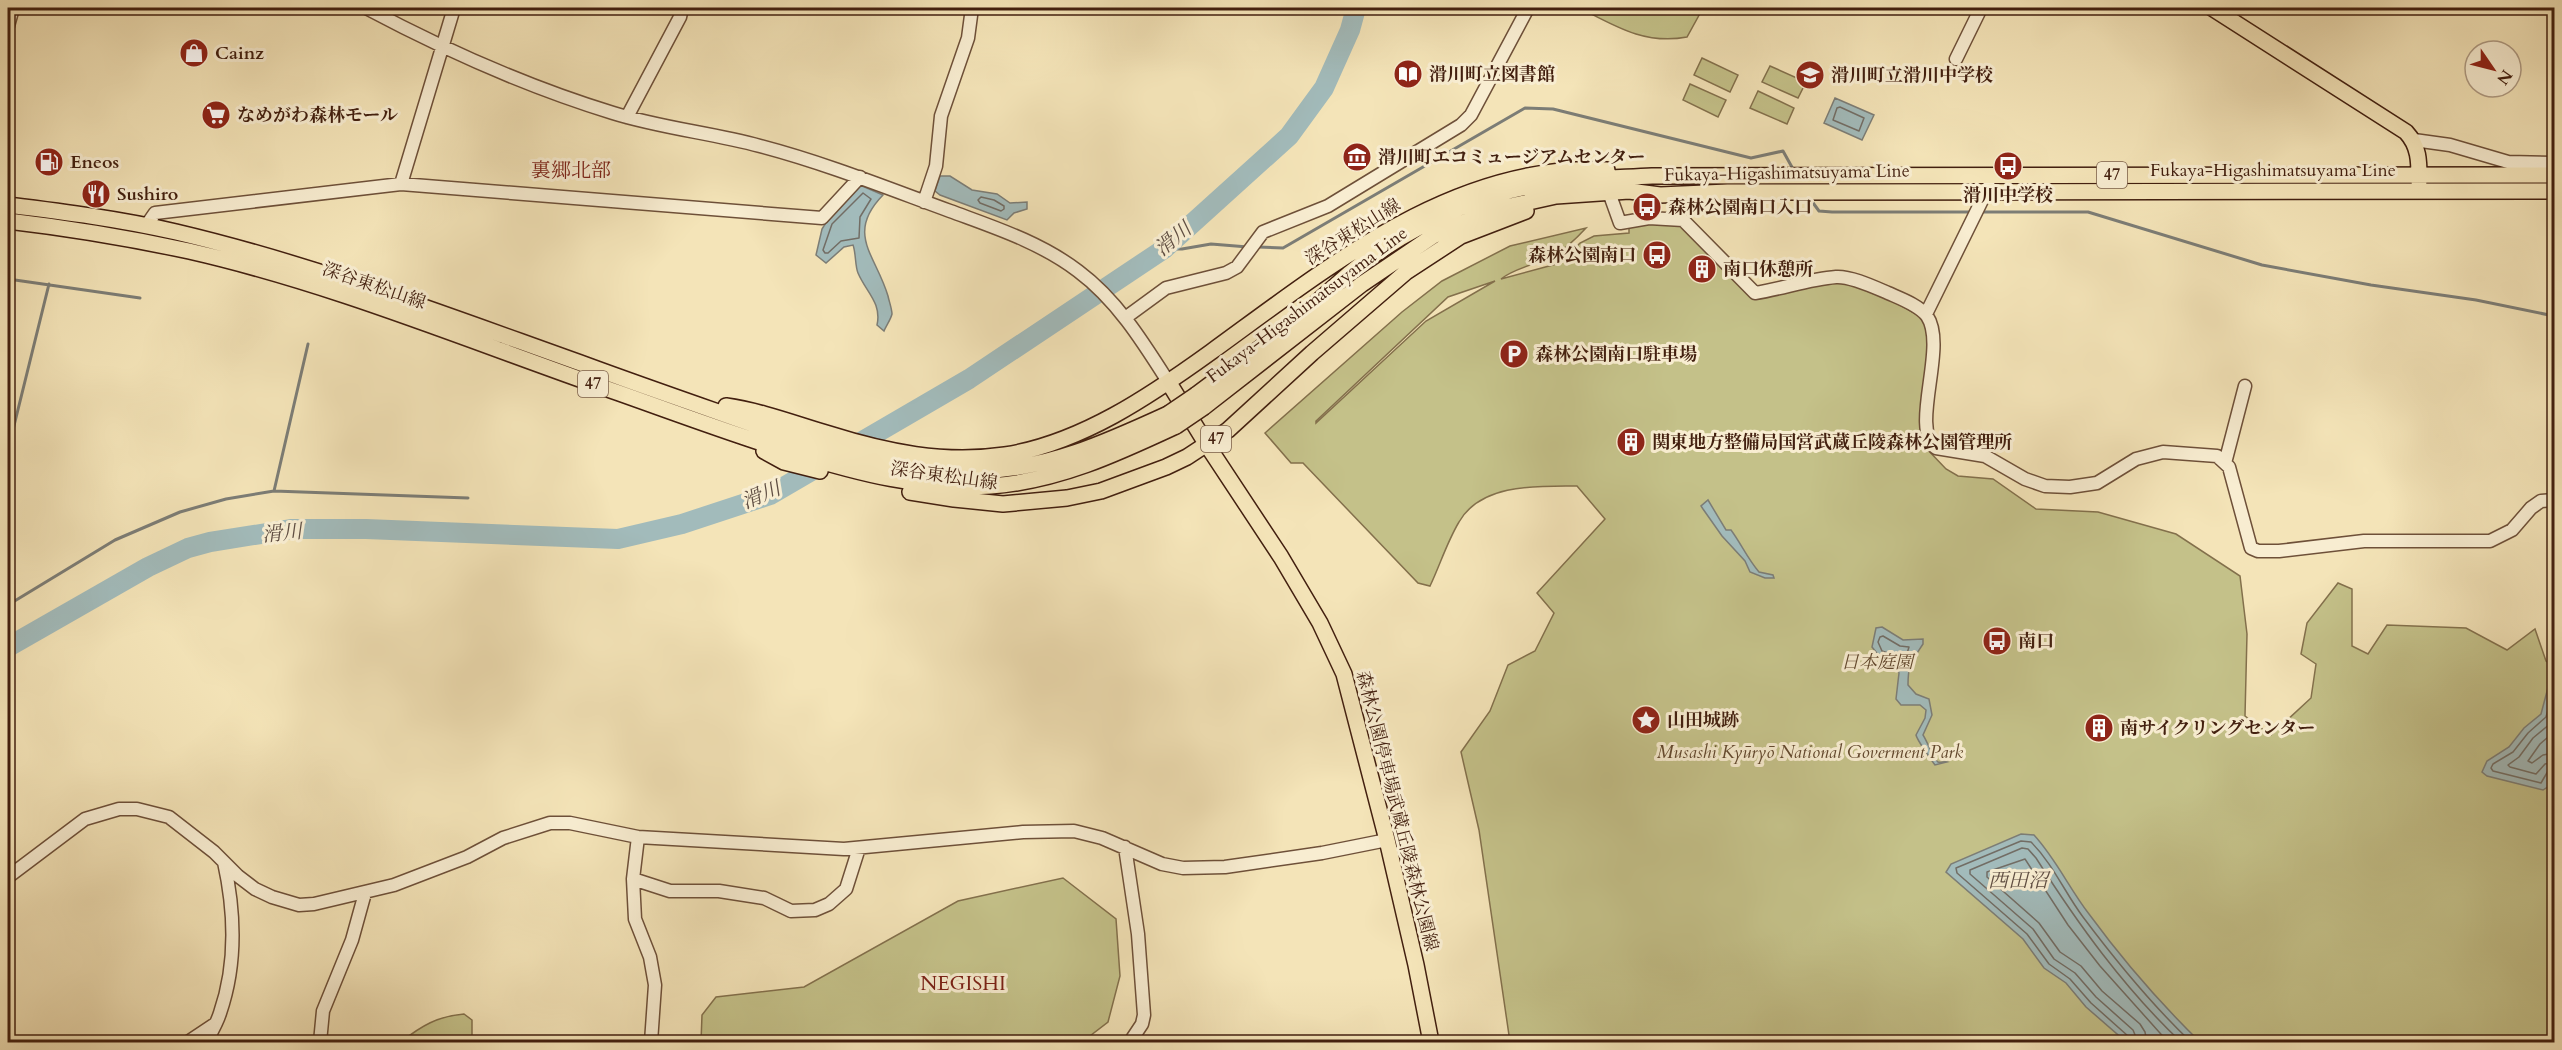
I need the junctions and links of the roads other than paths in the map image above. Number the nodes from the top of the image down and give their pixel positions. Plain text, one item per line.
1 (13, 8) edge
2 (370, 8) edge
3 (454, 8) edge
4 (682, 8) edge
5 (972, 8) edge
6 (1528, 8) edge
7 (1981, 8) edge
8 (2212, 8) edge
9 (8, 26) edge
10 (443, 45) junction
11 (1956, 59) dead end
12 (627, 117) junction
13 (2414, 140) junction
14 (2554, 163) edge
15 (2554, 175) edge
16 (1652, 176) junction
17 (1994, 176) junction
18 (860, 177) junction
19 (2419, 182) junction
20 (401, 184) junction
21 (1988, 191) junction
22 (2554, 191) edge
23 (1660, 195) junction
24 (1611, 198) junction
25 (924, 201) junction
26 (8, 205) edge
27 (8, 221) edge
28 (146, 226) junction
29 (1121, 313) junction
30 (1926, 314) junction
31 (1169, 383) junction
32 (2245, 386) dead end
33 (1200, 401) junction
34 (690, 402) junction
35 (1172, 420) junction
36 (717, 428) junction
37 (1207, 445) junction
38 (2225, 463) junction
39 (2554, 500) edge
40 (638, 837) junction
41 (1387, 840) junction
42 (859, 848) junction
43 (1125, 848) junction
44 (224, 861) junction
45 (8, 877) edge
46 (633, 879) junction
47 (365, 893) junction
48 (215, 1024) junction
49 (188, 1042) edge
50 (206, 1042) edge
51 (320, 1042) edge
52 (651, 1042) edge
53 (1130, 1042) edge
54 (1431, 1042) edge

1 - 9 street
2 - 10 street
3 - 10 street
4 - 12 street
5 - 25 street
6 - 29 street
7 - 11 street
8 - 13 main road, Fukaya-Higashimatsuyama Line
10 - 12 street
10 - 20 street
12 - 18 street
13 - 14 street
13 - 19 main road, Fukaya-Higashimatsuyama Line
15 - 19 main road
16 - 17 main road, Fukaya-Higashimatsuyama Line / 47
16 - 31 main road, 深谷東松山線 / 47
16 - 33 main road, Fukaya-Higashimatsuyama Line / 47
17 - 19 main road, Fukaya-Higashimatsuyama Line / 47
17 - 21 street
18 - 20 street
18 - 25 street
19 - 21 main road, Fukaya-Higashimatsuyama Line / 47
19 - 22 main road
20 - 28 street
21 - 23 main road, Fukaya-Higashimatsuyama Line / 47
21 - 30 street
23 - 24 main road, 深谷東松山線 / 47
23 - 33 main road, Fukaya-Higashimatsuyama Line / 47
24 - 30 street
24 - 37 main road, 深谷東松山線 / 47
25 - 29 street
26 - 28 main road, 深谷東松山線 / 47
27 - 36 main road, 深谷東松山線 / 47
28 - 34 main road, 深谷東松山線 / 47
29 - 31 street
30 - 38 street
31 - 34 main road, 深谷東松山線 / 47
31 - 37 main road, 森林公園停車場武蔵丘陵森林公園線
32 - 38 street
33 - 35 main road, 深谷東松山線 / 47, bridge
34 - 35 main road, 深谷東松山線 / 47
35 - 36 main road, 深谷東松山線 / 47
36 - 37 main road, 深谷東松山線 / 47
37 - 41 main road, 森林公園停車場武蔵丘陵森林公園線
38 - 39 street
40 - 42 street
40 - 46 street
40 - 47 street
41 - 43 street
41 - 54 main road, 森林公園停車場武蔵丘陵森林公園線
42 - 43 street
42 - 46 street
43 - 53 street
44 - 45 street
44 - 47 street
44 - 48 street
46 - 52 street
47 - 51 street
48 - 49 street
48 - 50 street

